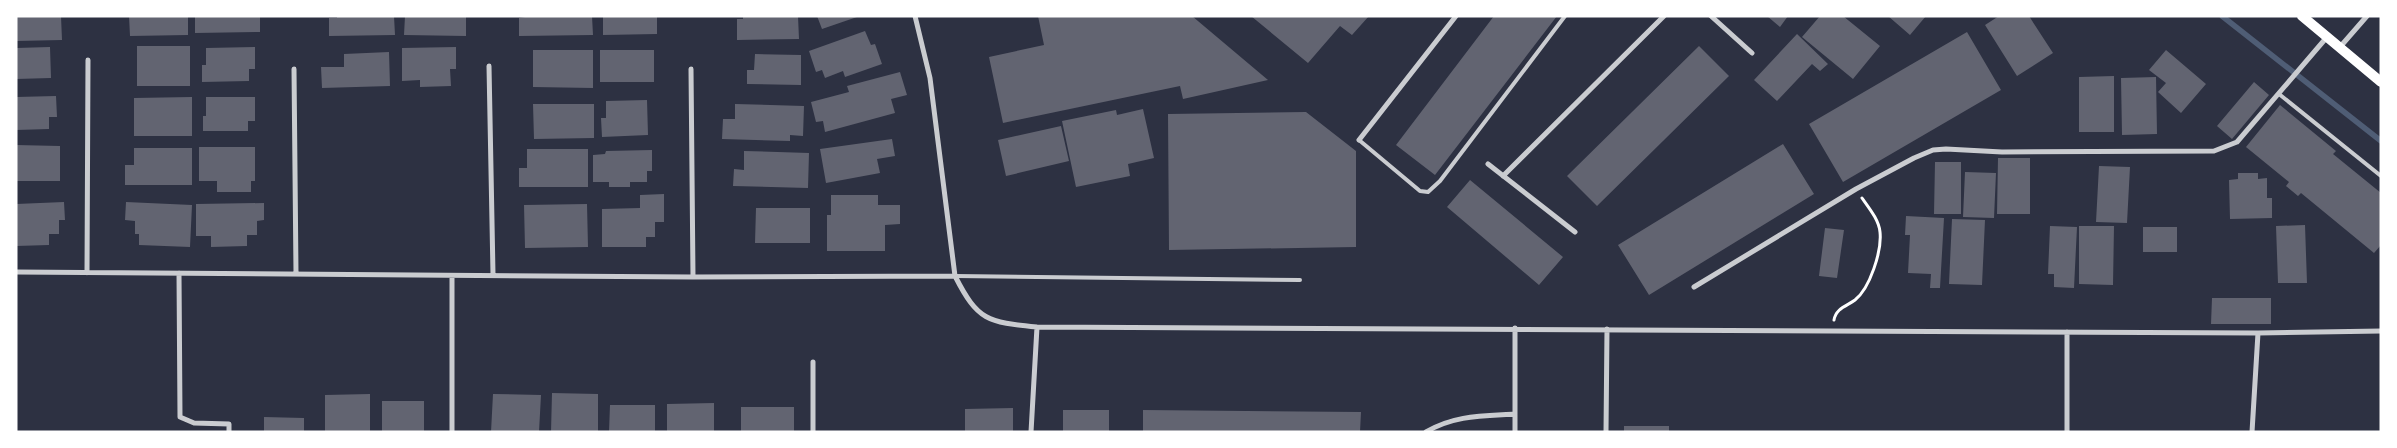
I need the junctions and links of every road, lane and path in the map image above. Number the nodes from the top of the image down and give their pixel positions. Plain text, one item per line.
1 (915, 16) edge
2 (1456, 16) edge
3 (1565, 16) edge
4 (1664, 16) edge
5 (1711, 16) edge
6 (2302, 16) edge
7 (2367, 16) edge
8 (2327, 37) junction
9 (2340, 48) junction
10 (1752, 52) dead end
11 (88, 60) dead end
12 (489, 66) dead end
13 (294, 69) dead end
14 (691, 69) dead end
15 (2381, 82) edge
16 (2279, 94) junction
17 (1359, 140) joint
18 (1488, 164) dead end
19 (1502, 176) junction
20 (2381, 176) edge
21 (1856, 189) junction
22 (1575, 232) dead end
23 (16, 272) edge
24 (87, 273) junction
25 (179, 273) junction
26 (296, 273) junction
27 (493, 274) junction
28 (452, 276) junction
29 (955, 276) junction
30 (693, 277) junction
31 (1300, 280) dead end
32 (1694, 287) dead end
33 (1036, 326) junction
34 (1515, 328) junction
35 (1607, 329) junction
36 (1833, 330) junction
37 (2381, 331) edge
38 (2067, 332) junction
39 (2258, 333) junction
40 (813, 362) dead end
41 (1515, 414) junction
42 (229, 432) edge
43 (452, 432) edge
44 (813, 432) edge
45 (1031, 432) edge
46 (1426, 432) edge
47 (1515, 432) edge
48 (1606, 432) edge
49 (2066, 432) edge
50 (2252, 432) edge

1 - 29 street
2 - 17 street
3 - 17 lane
4 - 19 street
5 - 10 street
6 - 8 main road
7 - 9 street
8 - 9 main road
8 - 16 street
9 - 15 main road
11 - 24 street
12 - 27 street
13 - 26 street
14 - 30 street
16 - 20 lane
16 - 21 street
18 - 19 street
19 - 22 street
21 - 32 street
21 - 36 path
23 - 24 street
24 - 25 street
25 - 26 street
25 - 42 street
26 - 28 street
27 - 28 street
27 - 30 street
28 - 43 street
29 - 30 street
29 - 31 lane
29 - 33 street
33 - 34 street
33 - 45 street
34 - 35 street
34 - 41 street
35 - 36 street
35 - 48 street
36 - 38 street
37 - 39 street
38 - 39 street
38 - 49 street
39 - 50 street
40 - 44 street
41 - 46 street
41 - 47 street

